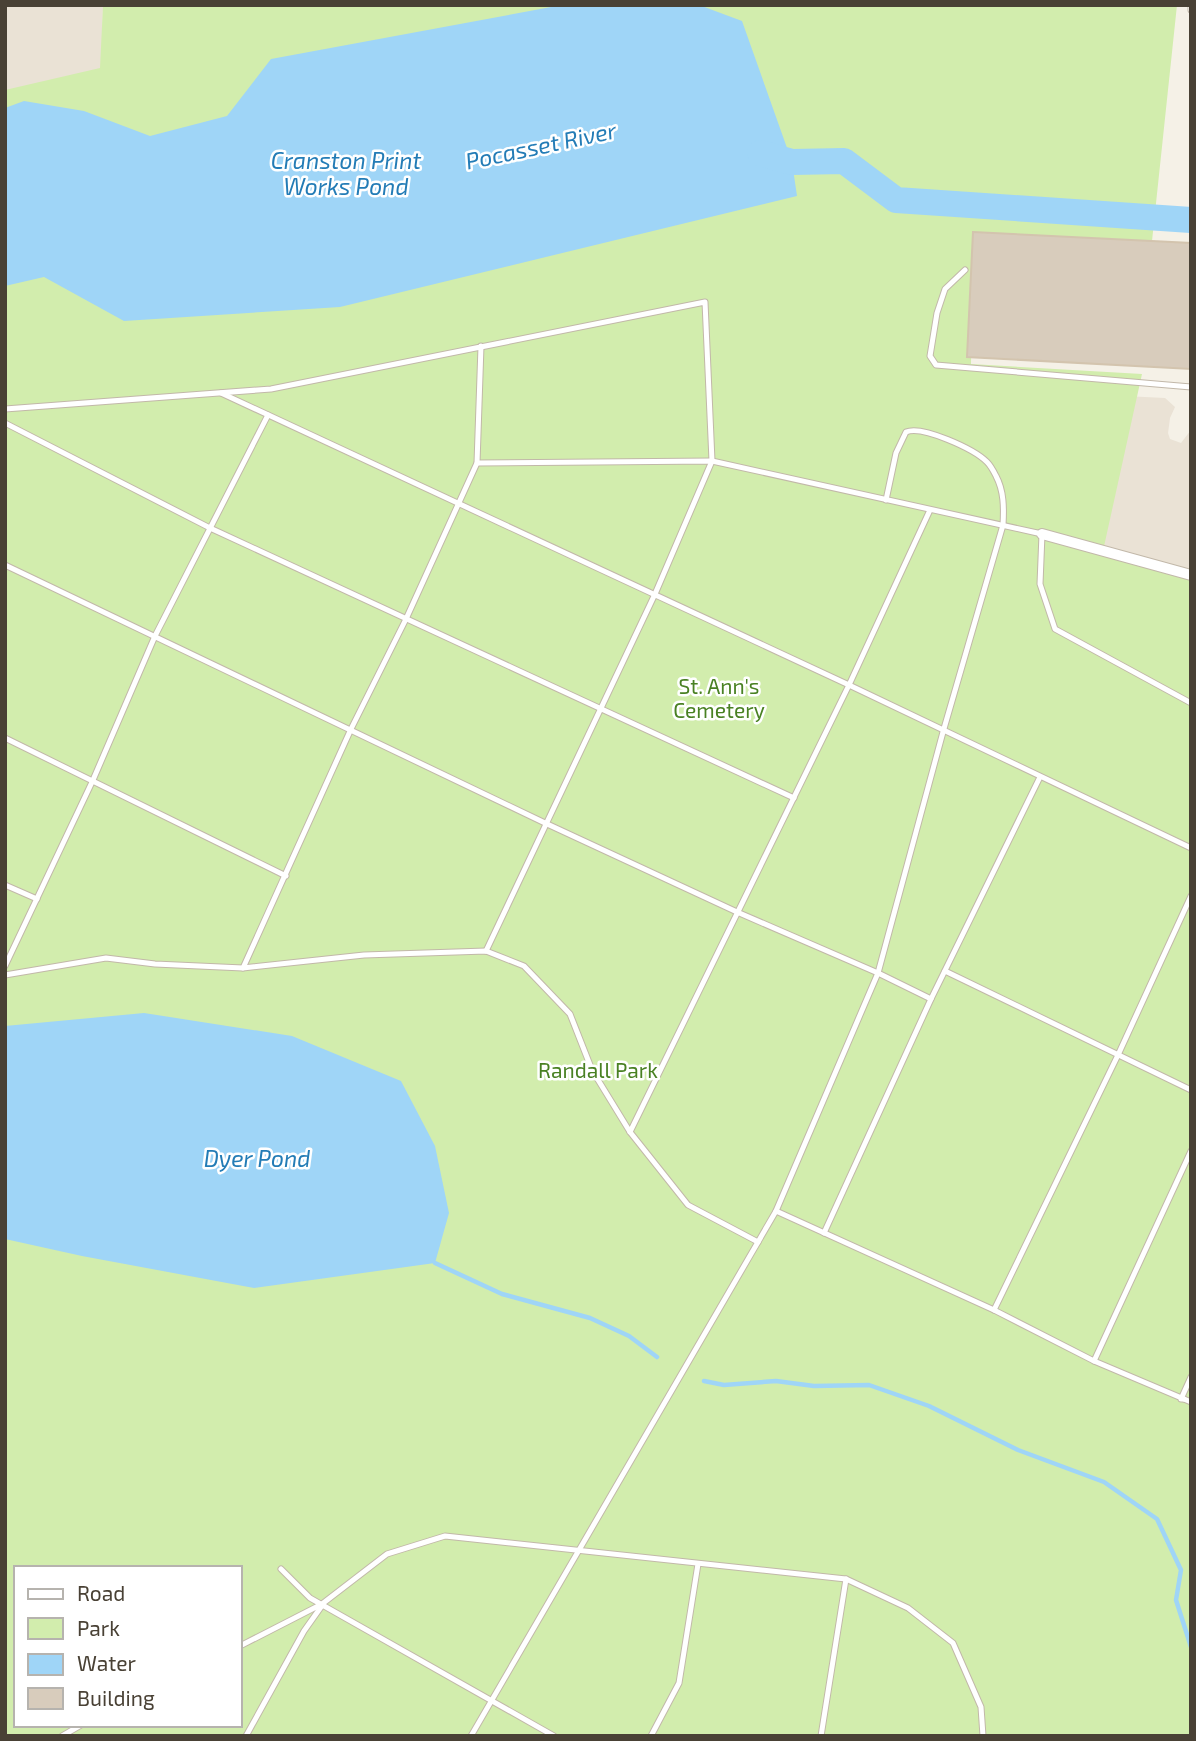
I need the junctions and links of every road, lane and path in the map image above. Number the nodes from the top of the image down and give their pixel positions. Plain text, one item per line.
1 (965, 270) dead end
2 (481, 346) junction
3 (1191, 387) edge
4 (220, 392) junction
5 (5, 409) edge
6 (268, 415) junction
7 (5, 423) edge
8 (712, 461) junction
9 (477, 463) junction
10 (886, 500) junction
11 (460, 503) junction
12 (930, 510) junction
13 (1003, 525) junction
14 (210, 528) junction
15 (1042, 534) junction
16 (5, 565) edge
17 (1191, 575) edge
18 (655, 594) junction
19 (406, 619) junction
20 (155, 636) junction
21 (849, 685) junction
22 (1191, 703) edge
23 (600, 709) junction
24 (351, 729) junction
25 (943, 732) junction
26 (5, 738) edge
27 (1040, 777) junction
28 (93, 780) junction
29 (794, 798) junction
30 (545, 823) junction
31 (1191, 848) edge
32 (286, 876) junction
33 (5, 885) edge
34 (1191, 897) edge
35 (37, 899) junction
36 (737, 912) junction
37 (485, 951) junction
38 (5, 967) edge
39 (243, 968) junction
40 (945, 971) junction
41 (878, 973) junction
42 (5, 975) edge
43 (931, 999) junction
44 (1118, 1055) junction
45 (1191, 1090) edge
46 (630, 1132) junction
47 (1191, 1150) edge
48 (776, 1211) junction
49 (824, 1233) junction
50 (758, 1242) junction
51 (994, 1310) junction
52 (1094, 1362) junction
53 (1191, 1377) edge
54 (1181, 1399) junction
55 (1191, 1400) edge
56 (579, 1551) junction
57 (698, 1564) junction
58 (281, 1569) dead end
59 (846, 1579) junction
60 (322, 1604) junction
61 (242, 1645) edge
62 (492, 1700) junction
63 (78, 1727) edge
64 (62, 1736) edge
65 (246, 1736) edge
66 (471, 1736) edge
67 (554, 1736) edge
68 (651, 1736) edge
69 (821, 1736) edge
70 (983, 1736) edge

1 - 3 lane
2 - 4 lane
2 - 8 lane
2 - 9 lane
4 - 5 lane
4 - 6 lane
6 - 11 lane
6 - 14 lane
7 - 14 lane
8 - 9 lane
8 - 10 lane
8 - 18 lane
9 - 11 lane
10 - 12 lane
10 - 13 lane
11 - 18 lane
11 - 19 lane
12 - 13 lane
12 - 21 lane
13 - 15 lane
13 - 25 lane
14 - 19 lane
14 - 20 lane
15 - 17 street
15 - 22 lane
16 - 20 lane
18 - 21 lane
18 - 23 lane
19 - 23 lane
19 - 24 lane
20 - 24 lane
20 - 28 lane
21 - 25 lane
21 - 29 lane
23 - 29 lane
23 - 30 lane
24 - 30 lane
24 - 32 lane
25 - 27 lane
25 - 41 lane
26 - 28 lane
27 - 31 lane
27 - 40 lane
28 - 32 lane
28 - 35 lane
29 - 36 lane
30 - 36 lane
30 - 37 lane
32 - 39 lane
33 - 35 lane
34 - 44 lane
35 - 38 lane
36 - 41 lane
36 - 46 lane
37 - 39 lane
37 - 46 lane
39 - 42 lane
40 - 43 lane
40 - 44 lane
41 - 43 lane
41 - 48 lane
43 - 49 lane
44 - 45 lane
44 - 51 lane
46 - 50 lane
47 - 52 lane
48 - 49 lane
48 - 50 lane
49 - 51 lane
50 - 56 lane
51 - 52 lane
52 - 54 lane
53 - 54 lane
54 - 55 lane
56 - 57 lane
56 - 60 lane
56 - 62 lane
57 - 59 lane
57 - 68 lane
58 - 60 lane
59 - 69 lane
59 - 70 lane
60 - 61 lane
60 - 62 lane
60 - 65 lane
62 - 66 lane
62 - 67 lane
63 - 64 lane

